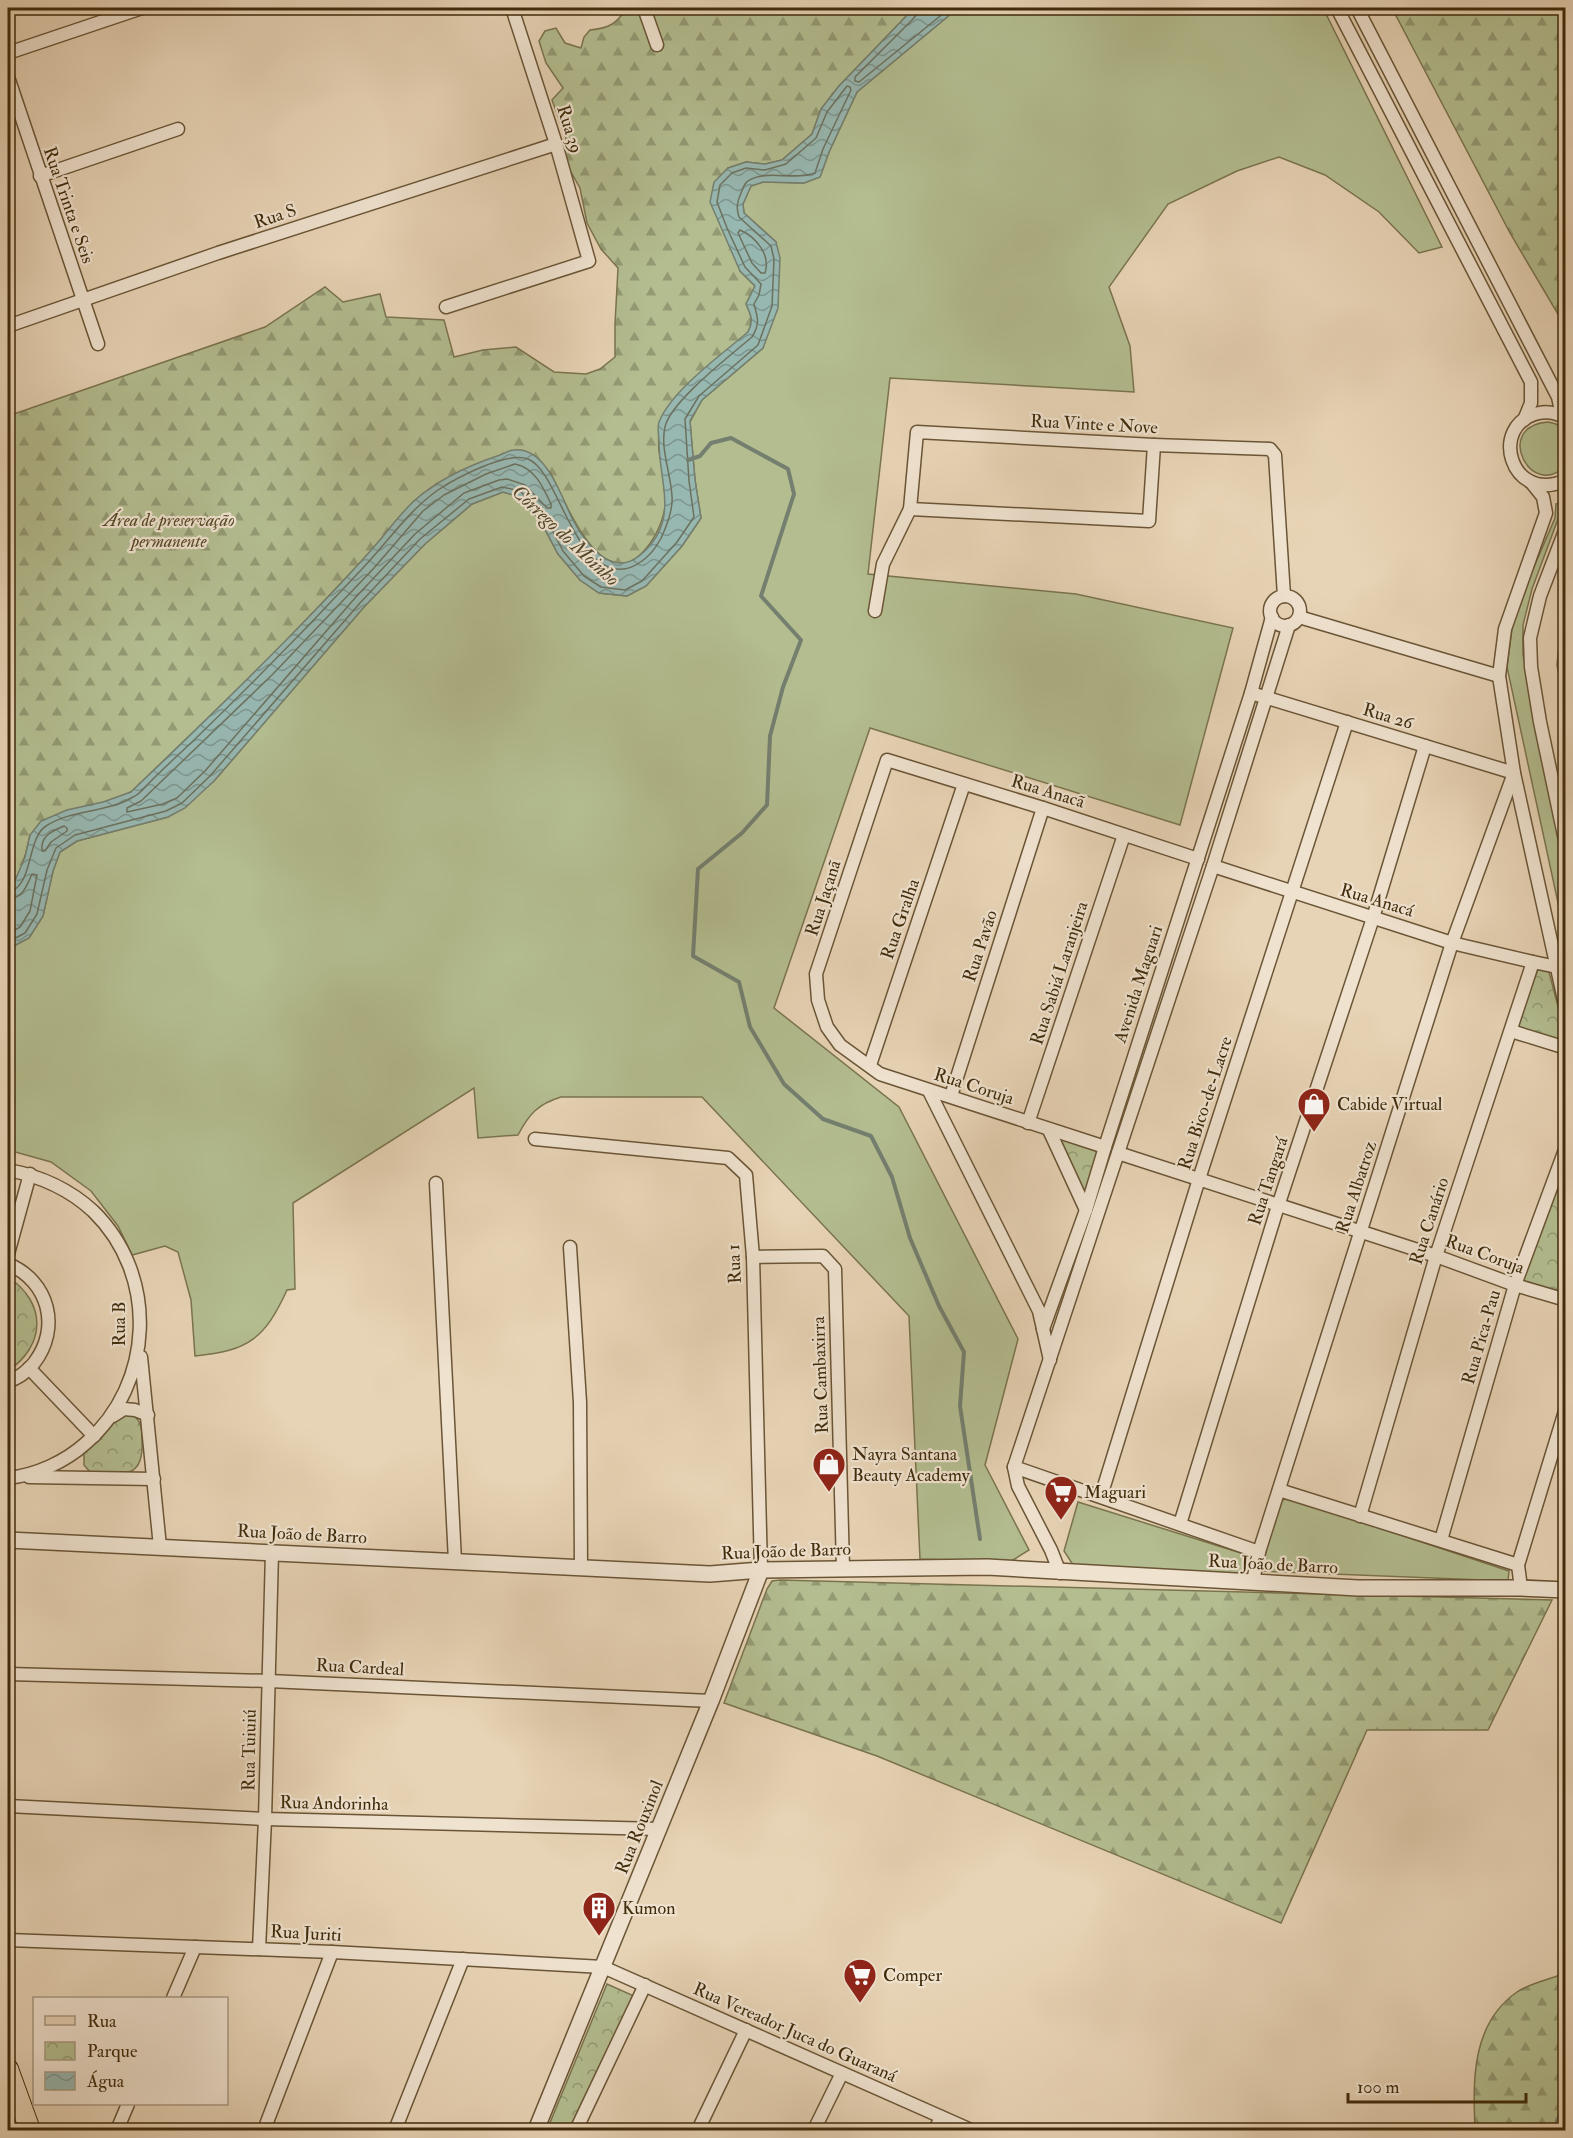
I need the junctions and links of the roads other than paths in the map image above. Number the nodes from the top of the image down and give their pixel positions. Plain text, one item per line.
1 (142, 8) edge
2 (512, 8) edge
3 (644, 8) edge
4 (1337, 8) edge
5 (1357, 8) edge
6 (657, 45) dead end
7 (8, 53) edge
8 (8, 77) edge
9 (178, 129) dead end
10 (556, 144) junction
11 (40, 176) junction
12 (83, 301) junction
13 (446, 307) dead end
14 (8, 326) edge
15 (98, 344) dead end
16 (1564, 417) edge
17 (1524, 420) junction
18 (1154, 445) junction
19 (1566, 480) edge
20 (1531, 482) junction
21 (910, 509) junction
22 (1566, 528) edge
23 (1284, 596) junction
24 (875, 611) dead end
25 (1272, 617) junction
26 (1294, 621) junction
27 (1499, 676) junction
28 (1251, 693) junction
29 (1266, 698) junction
30 (1347, 723) junction
31 (1425, 746) junction
32 (887, 760) joint
33 (1514, 773) junction
34 (964, 784) junction
35 (1043, 808) junction
36 (1124, 835) junction
37 (1566, 845) edge
38 (1198, 859) junction
39 (1213, 866) junction
40 (1292, 893) junction
41 (1373, 918) junction
42 (1452, 943) junction
43 (1533, 962) junction
44 (1557, 967) junction
45 (1566, 1009) edge
46 (1511, 1031) junction
47 (840, 1045) joint
48 (1566, 1048) edge
49 (870, 1065) junction
50 (929, 1091) junction
51 (951, 1096) junction
52 (1028, 1123) junction
53 (1049, 1130) junction
54 (535, 1139) dead end
55 (1105, 1147) junction
56 (1566, 1148) edge
57 (1118, 1153) junction
58 (8, 1170) edge
59 (30, 1174) junction
60 (1199, 1179) junction
61 (436, 1183) dead end
62 (1278, 1206) junction
63 (1086, 1210) junction
64 (1360, 1232) junction
65 (570, 1247) dead end
66 (8, 1254) edge
67 (1436, 1256) junction
68 (753, 1257) junction
69 (8, 1264) edge
70 (1515, 1285) junction
71 (1566, 1300) edge
72 (1044, 1312) junction
73 (1064, 1321) junction
74 (1043, 1329) junction
75 (1058, 1338) junction
76 (140, 1347) junction
77 (1051, 1361) junction
78 (29, 1368) junction
79 (8, 1381) edge
80 (1566, 1408) edge
81 (148, 1415) junction
82 (109, 1419) junction
83 (94, 1436) junction
84 (81, 1448) junction
85 (1014, 1467) junction
86 (83, 1477) junction
87 (11, 1478) edge
88 (154, 1479) junction
89 (1279, 1490) junction
90 (1101, 1496) junction
91 (1360, 1516) junction
92 (1180, 1524) junction
93 (8, 1540) edge
94 (1441, 1540) junction
95 (160, 1547) junction
96 (272, 1552) junction
97 (1259, 1552) junction
98 (455, 1561) junction
99 (1518, 1565) junction
100 (581, 1568) junction
101 (843, 1568) junction
102 (761, 1570) junction
103 (1060, 1573) junction
104 (1253, 1581) junction
105 (1521, 1588) junction
106 (1566, 1590) edge
107 (8, 1674) edge
108 (269, 1681) junction
109 (711, 1701) junction
110 (8, 1806) edge
111 (265, 1819) junction
112 (659, 1829) junction
113 (8, 1940) edge
114 (195, 1947) junction
115 (260, 1949) junction
116 (332, 1952) junction
117 (463, 1959) junction
118 (603, 1967) junction
119 (645, 1985) junction
120 (173, 1997) edge
121 (746, 2030) junction
122 (8, 2069) edge
123 (842, 2073) junction
124 (127, 2105) edge
125 (941, 2117) junction
126 (30, 2130) edge
127 (117, 2130) edge
128 (264, 2130) edge
129 (395, 2130) edge
130 (536, 2130) edge
131 (576, 2130) edge
132 (698, 2130) edge
133 (814, 2130) edge
134 (935, 2130) edge
135 (971, 2130) edge

1 - 7 street
2 - 10 street, Rua 39
3 - 6 street
4 - 17 street
5 - 16 street
8 - 11 street, Rua Trinta e Seis
9 - 11 street
10 - 12 street, Rua S
10 - 13 street, Rua 39
11 - 12 street, Rua Trinta e Seis
12 - 14 street, Rua S
12 - 15 street, Rua Trinta e Seis
16 - 17 street
17 - 20 street
18 - 21 street, Rua Vinte e Nove
18 - 21 street
18 - 23 street, Rua Vinte e Nove
19 - 20 street
20 - 27 street
21 - 24 street
22 - 37 street
23 - 25 street
23 - 26 street
25 - 26 street
25 - 28 street, Avenida Maguari
26 - 27 street
26 - 29 street, Avenida Maguari
27 - 33 street
28 - 29 street, Rua 26
28 - 38 street, Avenida Maguari
29 - 30 street, Rua 26
29 - 39 street, Avenida Maguari
30 - 31 street, Rua 26
30 - 40 street, Rua Bico-de-Lacre
31 - 33 street, Rua 26
31 - 41 street, Rua Tangará
32 - 34 street, Rua Anacã
32 - 47 street, Rua Jaçanã
33 - 42 street, Rua Albatroz
33 - 44 street
34 - 35 street, Rua Anacã
34 - 49 street, Rua Gralha
35 - 36 street, Rua Anacã
35 - 51 street, Rua Pavão
36 - 38 street, Rua Anacã
36 - 52 street, Rua Sabiá Laranjeira
38 - 55 street, Avenida Maguari
39 - 40 street, Rua Anacá
39 - 57 street, Avenida Maguari
40 - 41 street, Rua Anacá
40 - 60 street, Rua Bico-de-Lacre
41 - 42 street, Rua Anacá
41 - 62 street, Rua Tangará
42 - 43 street, Rua Anacá
42 - 64 street, Rua Albatroz
43 - 44 street
43 - 46 street, Rua Canário
44 - 45 street
46 - 48 street
46 - 67 street, Rua Canário
47 - 49 street, Rua Coruja
49 - 50 street, Rua Coruja
50 - 51 street, Rua Coruja
50 - 72 street
51 - 52 street, Rua Coruja
52 - 53 street, Rua Coruja
53 - 55 street, Rua Coruja
53 - 63 street
54 - 68 street, Rua 1
55 - 63 street, Avenida Maguari
56 - 70 street, Rua Pica-Pau
57 - 60 street, Rua Coruja
57 - 73 street, Avenida Maguari
58 - 59 street, Rua B
59 - 66 street
59 - 76 street, Rua B
60 - 62 street, Rua Coruja
60 - 90 street, Rua Bico-de-Lacre
61 - 98 street
62 - 64 street, Rua Coruja
62 - 92 street, Rua Tangará
63 - 72 street, Avenida Maguari
64 - 67 street, Rua Coruja
64 - 89 street, Rua Albatroz
65 - 100 street
67 - 70 street, Rua Coruja
67 - 91 street, Rua Canário
68 - 101 street, Rua Cambaxirra
68 - 102 street, Rua 1
69 - 78 street
70 - 71 street, Rua Coruja
70 - 94 street, Rua Pica-Pau
72 - 73 street
72 - 74 street
73 - 75 street, Avenida Maguari
74 - 75 street
74 - 77 street
75 - 77 street, Avenida Maguari
76 - 81 street
76 - 82 street, Rua B
77 - 85 street, Avenida Maguari
78 - 79 street
78 - 83 street
80 - 99 street
81 - 82 street
81 - 88 street
82 - 83 street, Rua B
83 - 84 street, Rua B
84 - 86 street
84 - 87 street, Rua B
85 - 90 street
85 - 103 street
86 - 87 street
86 - 88 street
88 - 95 street
89 - 91 street
89 - 97 street, Rua Albatroz
90 - 92 street
91 - 94 street
92 - 97 street
93 - 95 street, Rua João de Barro
94 - 99 street
95 - 96 street, Rua João de Barro
96 - 98 street, Rua João de Barro
96 - 108 street, Rua Tuiuiú
97 - 104 street, Rua Albatroz
98 - 100 street, Rua João de Barro
99 - 105 street
100 - 102 street, Rua João de Barro
101 - 102 street, Rua João de Barro
101 - 103 street, Rua João de Barro
102 - 109 street, Rua Rouxinol
103 - 104 street, Rua João de Barro
104 - 105 street, Rua João de Barro
105 - 106 street, Rua João de Barro
107 - 108 street, Rua Cardeal
108 - 109 street, Rua Cardeal
108 - 111 street, Rua Tuiuiú
109 - 112 street, Rua Rouxinol
110 - 111 street, Rua Andorinha
111 - 112 street, Rua Andorinha
111 - 115 street, Rua Tuiuiú
112 - 118 street, Rua Rouxinol
113 - 114 street, Rua Juriti
114 - 115 street, Rua Juriti
114 - 120 street
115 - 116 street, Rua Juriti
116 - 117 street, Rua Juriti
116 - 128 street
117 - 118 street, Rua Juriti
117 - 129 street
118 - 119 street, Rua Vereador Juca do Guaraná
118 - 130 street, Rua Rouxinol
119 - 121 street, Rua Vereador Juca do Guaraná
119 - 131 street
121 - 123 street, Rua Vereador Juca do Guaraná
121 - 132 street
122 - 126 main road
123 - 125 street, Rua Vereador Juca do Guaraná
123 - 133 street
124 - 127 street
125 - 134 street
125 - 135 street, Rua Vereador Juca do Guaraná

